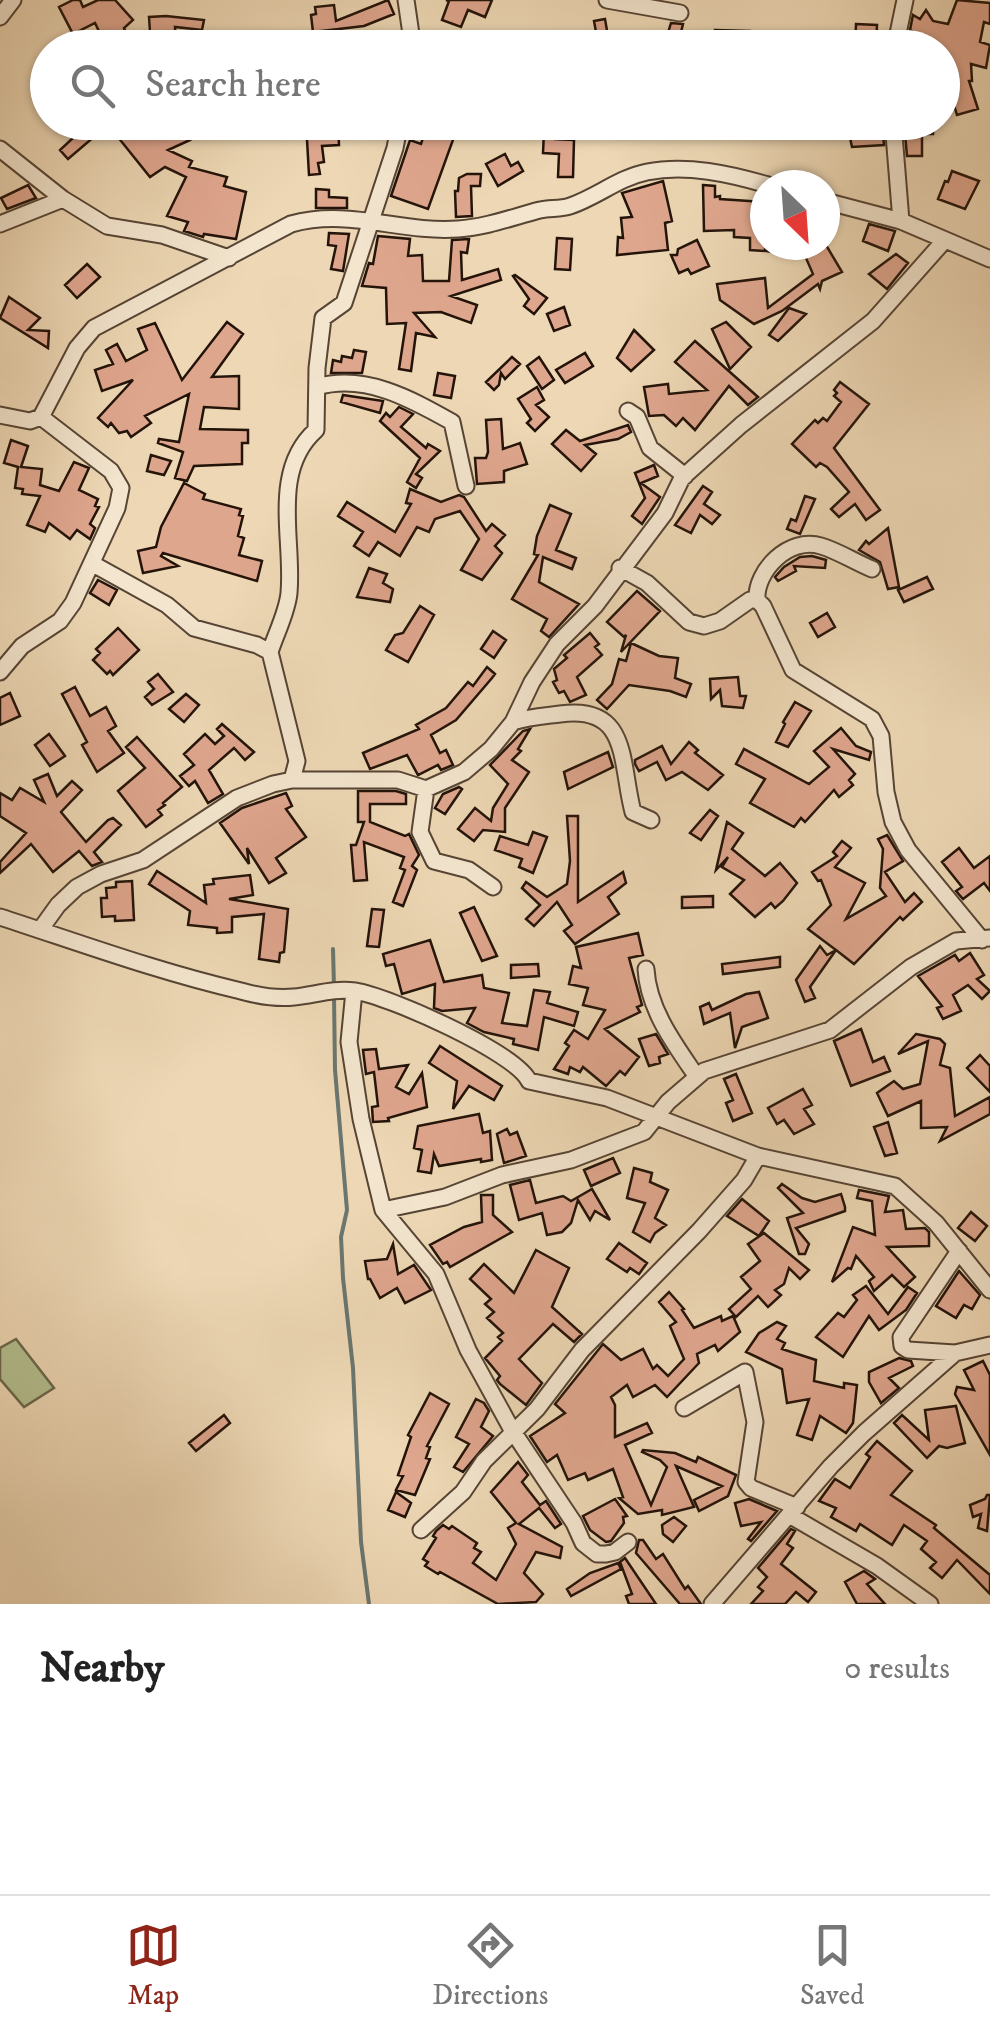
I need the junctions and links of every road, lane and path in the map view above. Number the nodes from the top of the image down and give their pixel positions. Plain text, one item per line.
1 (13, 0) edge
2 (406, 0) edge
3 (607, 0) edge
4 (904, 0) edge
5 (680, 12) dead end
6 (0, 17) edge
7 (410, 30) edge
8 (898, 30) edge
9 (397, 140) edge
10 (894, 140) edge
11 (0, 149) edge
12 (750, 181) edge
13 (64, 199) junction
14 (840, 205) edge
15 (370, 221) junction
16 (901, 221) junction
17 (0, 224) edge
18 (944, 241) junction
19 (228, 258) junction
20 (990, 259) edge
21 (317, 387) junction
22 (628, 411) dead end
23 (0, 415) edge
24 (41, 418) junction
25 (685, 476) junction
26 (466, 486) dead end
27 (93, 564) junction
28 (620, 568) junction
29 (872, 569) dead end
30 (757, 600) junction
31 (270, 652) junction
32 (0, 672) edge
33 (512, 722) junction
34 (292, 780) junction
35 (426, 790) junction
36 (651, 820) dead end
37 (493, 887) dead end
38 (0, 917) edge
39 (40, 930) junction
40 (986, 939) edge
41 (646, 969) dead end
42 (354, 990) junction
43 (697, 1077) junction
44 (660, 1115) junction
45 (758, 1156) junction
46 (383, 1210) junction
47 (960, 1252) junction
48 (990, 1290) edge
49 (990, 1345) edge
50 (954, 1353) junction
51 (684, 1408) dead end
52 (512, 1430) junction
53 (794, 1512) junction
54 (421, 1530) dead end
55 (628, 1542) dead end
56 (712, 1604) edge
57 (930, 1604) edge

1 - 6 street
2 - 7 street
3 - 5 street
4 - 8 street
9 - 15 street
10 - 16 street
11 - 13 street
12 - 15 street
13 - 17 street
13 - 19 street
14 - 16 street
15 - 19 street
15 - 21 street
16 - 18 street
18 - 20 street
18 - 25 street
19 - 24 street
21 - 26 street
21 - 31 street
22 - 25 street
23 - 24 street
24 - 27 street
25 - 28 street
27 - 31 street
27 - 32 street
28 - 30 street
28 - 33 street
29 - 30 street
30 - 40 street
31 - 34 street
33 - 35 street
33 - 36 street
34 - 35 street
34 - 39 street
35 - 37 street
38 - 39 street
39 - 42 street
40 - 43 street
41 - 43 street
42 - 44 street
42 - 46 street
43 - 44 street
44 - 45 street
44 - 46 street
45 - 47 street
45 - 52 street
46 - 52 street
47 - 48 street
47 - 50 street
49 - 50 street
50 - 53 street
51 - 53 street
52 - 54 street
52 - 55 street
53 - 56 street
53 - 57 street

